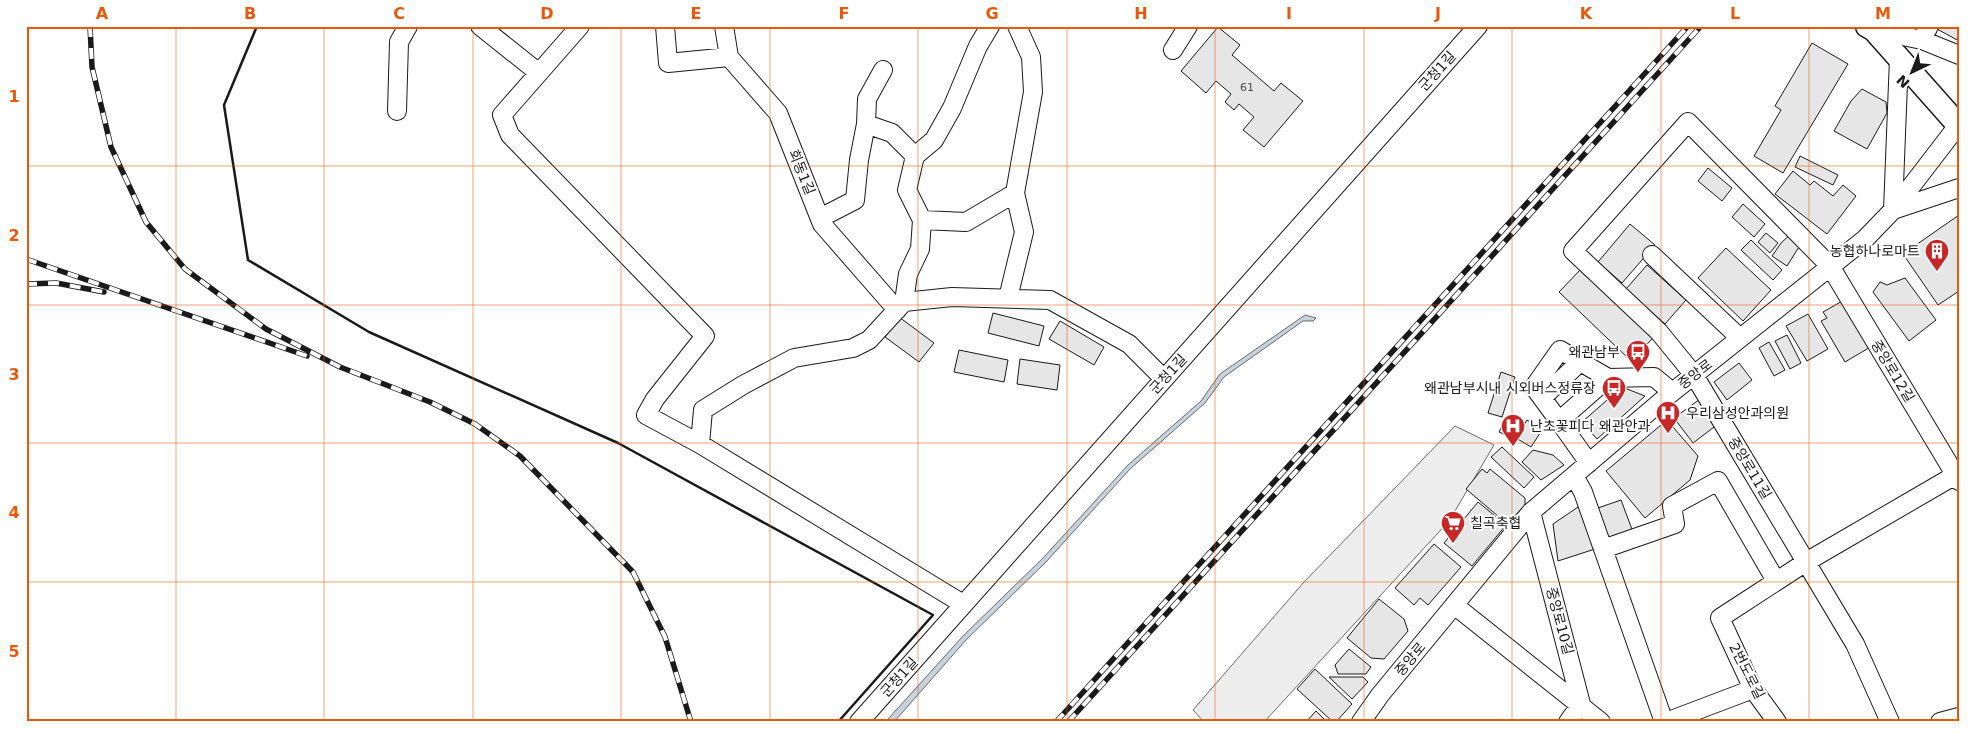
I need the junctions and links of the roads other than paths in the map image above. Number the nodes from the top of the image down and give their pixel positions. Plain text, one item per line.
1 (408, 26) edge
2 (480, 26) edge
3 (560, 26) edge
4 (580, 26) edge
5 (665, 26) edge
6 (990, 26) edge
7 (1017, 26) edge
8 (1188, 26) edge
9 (1478, 26) edge
10 (726, 27) edge
11 (1870, 28) edge
12 (1926, 33) edge
13 (564, 44) junction
14 (1173, 50) dead end
15 (1959, 55) edge
16 (729, 57) junction
17 (1899, 58) junction
18 (883, 70) dead end
19 (538, 73) junction
20 (398, 111) dead end
21 (866, 124) junction
22 (1959, 125) edge
23 (915, 156) junction
24 (1959, 188) edge
25 (1015, 194) junction
26 (1893, 210) junction
27 (820, 218) junction
28 (922, 220) junction
29 (1652, 255) dead end
30 (1830, 266) junction
31 (1008, 298) junction
32 (900, 306) junction
33 (1740, 338) junction
34 (1694, 375) junction
35 (1164, 378) junction
36 (1608, 378) junction
37 (1672, 392) junction
38 (1559, 421) junction
39 (700, 444) junction
40 (1589, 463) junction
41 (1574, 476) junction
42 (1958, 476) edge
43 (1531, 512) junction
44 (1603, 549) junction
45 (1806, 562) junction
46 (1776, 581) junction
47 (963, 604) junction
48 (1454, 605) junction
49 (1753, 689) junction
50 (1582, 704) junction
51 (1959, 717) edge
52 (859, 722) edge
53 (1361, 722) edge
54 (1568, 722) edge
55 (1601, 722) edge
56 (1665, 722) edge
57 (1777, 722) edge
58 (1890, 722) edge
59 (1940, 722) edge

1 - 20 street
2 - 19 street
3 - 13 street
4 - 13 street
5 - 16 street
6 - 23 street
7 - 25 street
8 - 14 street
9 - 35 street, 군청1길
10 - 16 street
11 - 12 street
11 - 17 main road
12 - 15 street
13 - 19 street
16 - 27 street, 회동1길
17 - 22 main road
17 - 26 street
18 - 21 street
19 - 39 street
21 - 23 street
21 - 27 street
22 - 26 street, 중앙로
23 - 28 street
24 - 26 street
25 - 28 street
25 - 31 street
26 - 30 street, 중앙로
27 - 32 street, 회동1길
28 - 32 street
29 - 33 street
30 - 33 street, 중앙로
30 - 34 street, 중앙로12길
30 - 42 street, 중앙로12길
31 - 32 street
31 - 35 street
32 - 39 street
33 - 34 street, 중앙로
34 - 37 street, 중앙로
34 - 45 street, 중앙로11길
35 - 47 street, 군청1길
36 - 37 street
36 - 38 street
36 - 38 street
37 - 40 street, 중앙로
38 - 40 street
39 - 47 street
40 - 41 street, 중앙로
41 - 43 street, 중앙로
41 - 44 street
42 - 45 street, 중앙로12길
43 - 48 street, 중앙로
43 - 50 street, 중앙로10길
44 - 46 street
44 - 56 street
45 - 46 street
45 - 58 street, 중앙로11길
46 - 49 street, 2번도로길
47 - 52 street, 군청1길
48 - 50 street
48 - 53 street, 중앙로
49 - 56 street
49 - 57 street, 2번도로길
50 - 54 street
50 - 55 street
51 - 59 street

